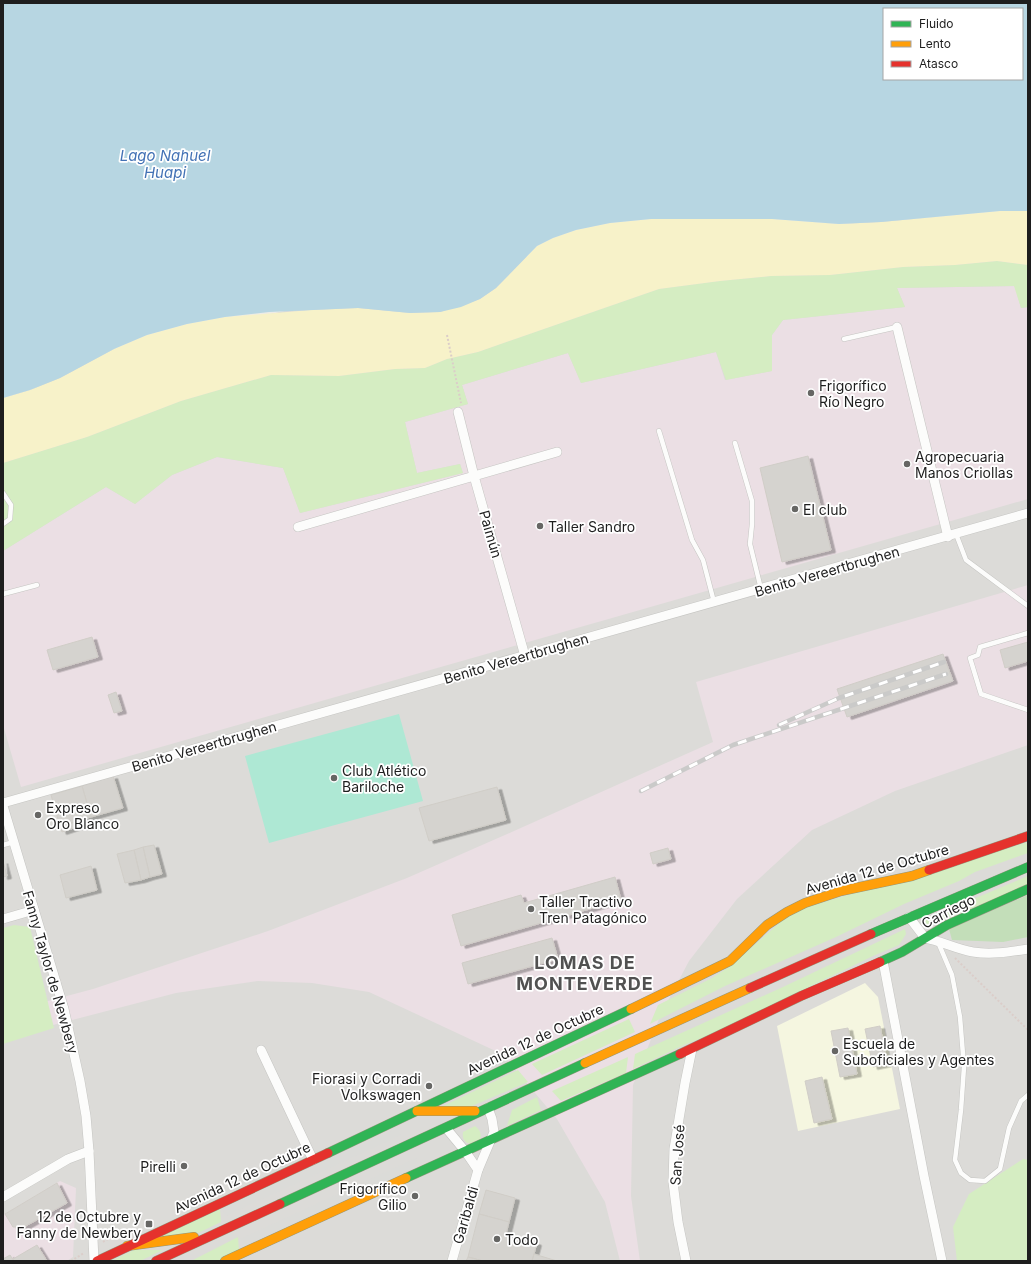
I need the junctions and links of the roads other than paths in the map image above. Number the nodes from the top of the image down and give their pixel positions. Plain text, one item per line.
1 (897, 327) joint
2 (844, 339) dead end
3 (460, 409) road end
4 (659, 431) dead end
5 (735, 443) dead end
6 (556, 452) dead end
7 (474, 476) junction
8 (3, 493) edge
9 (1028, 513) edge
10 (3, 524) edge
11 (298, 527) dead end
12 (952, 536) junction
13 (37, 585) dead end
14 (760, 589) junction
15 (3, 594) edge
16 (714, 602) junction
17 (1028, 606) edge
18 (1028, 633) edge
19 (525, 656) junction
20 (1028, 710) edge
21 (3, 804) edge
22 (1028, 836) edge
23 (14, 842) junction
24 (3, 846) edge
25 (1028, 867) edge
26 (1028, 889) edge
27 (34, 910) junction
28 (909, 917) junction
29 (3, 919) edge
30 (925, 938) junction
31 (937, 940) junction
32 (1028, 949) edge
33 (883, 961) junction
34 (692, 1049) junction
35 (261, 1050) dead end
36 (1028, 1095) edge
37 (486, 1109) junction
38 (417, 1111) junction
39 (446, 1128) junction
40 (492, 1139) junction
41 (90, 1151) junction
42 (465, 1151) junction
43 (313, 1160) junction
44 (478, 1170) junction
45 (3, 1197) edge
46 (211, 1235) junction
47 (127, 1246) junction
48 (95, 1261) edge
49 (156, 1261) edge
50 (225, 1261) edge
51 (452, 1261) edge
52 (686, 1261) edge
53 (942, 1261) edge

1 - 2 lane
1 - 12 street
3 - 7 street, Paimún
4 - 16 lane
5 - 14 lane
6 - 7 street
7 - 11 street
7 - 19 street, Paimún
8 - 10 lane
9 - 12 street, Benito Vereertbrughen
12 - 14 street, Benito Vereertbrughen
12 - 17 lane
13 - 15 lane
14 - 16 street, Benito Vereertbrughen
16 - 19 street, Benito Vereertbrughen
18 - 20 lane
19 - 21 street, Benito Vereertbrughen
21 - 23 street, Fanny Taylor de Newbery
22 - 38 street, Avenida 12 de Octubre
23 - 24 lane
23 - 27 street, Fanny Taylor de Newbery
25 - 28 street
26 - 30 street, Carriego
27 - 29 street
27 - 41 street, Fanny Taylor de Newbery
28 - 30 street
28 - 37 street
30 - 31 street
30 - 33 street, Carriego
31 - 32 street
31 - 36 lane
33 - 34 street
33 - 53 street
34 - 40 street
34 - 52 street, San José
35 - 43 street
37 - 38 street
37 - 39 street
37 - 40 street, Garibaldi
38 - 43 street, Avenida 12 de Octubre
39 - 42 street, Garibaldi
39 - 46 street
40 - 42 street
40 - 44 street, Garibaldi
41 - 45 street
41 - 48 street, Fanny Taylor de Newbery
42 - 44 street, Garibaldi
42 - 50 street
43 - 47 street, Avenida 12 de Octubre
44 - 51 street, Garibaldi
46 - 47 street
46 - 49 street
47 - 48 street, Avenida 12 de Octubre

